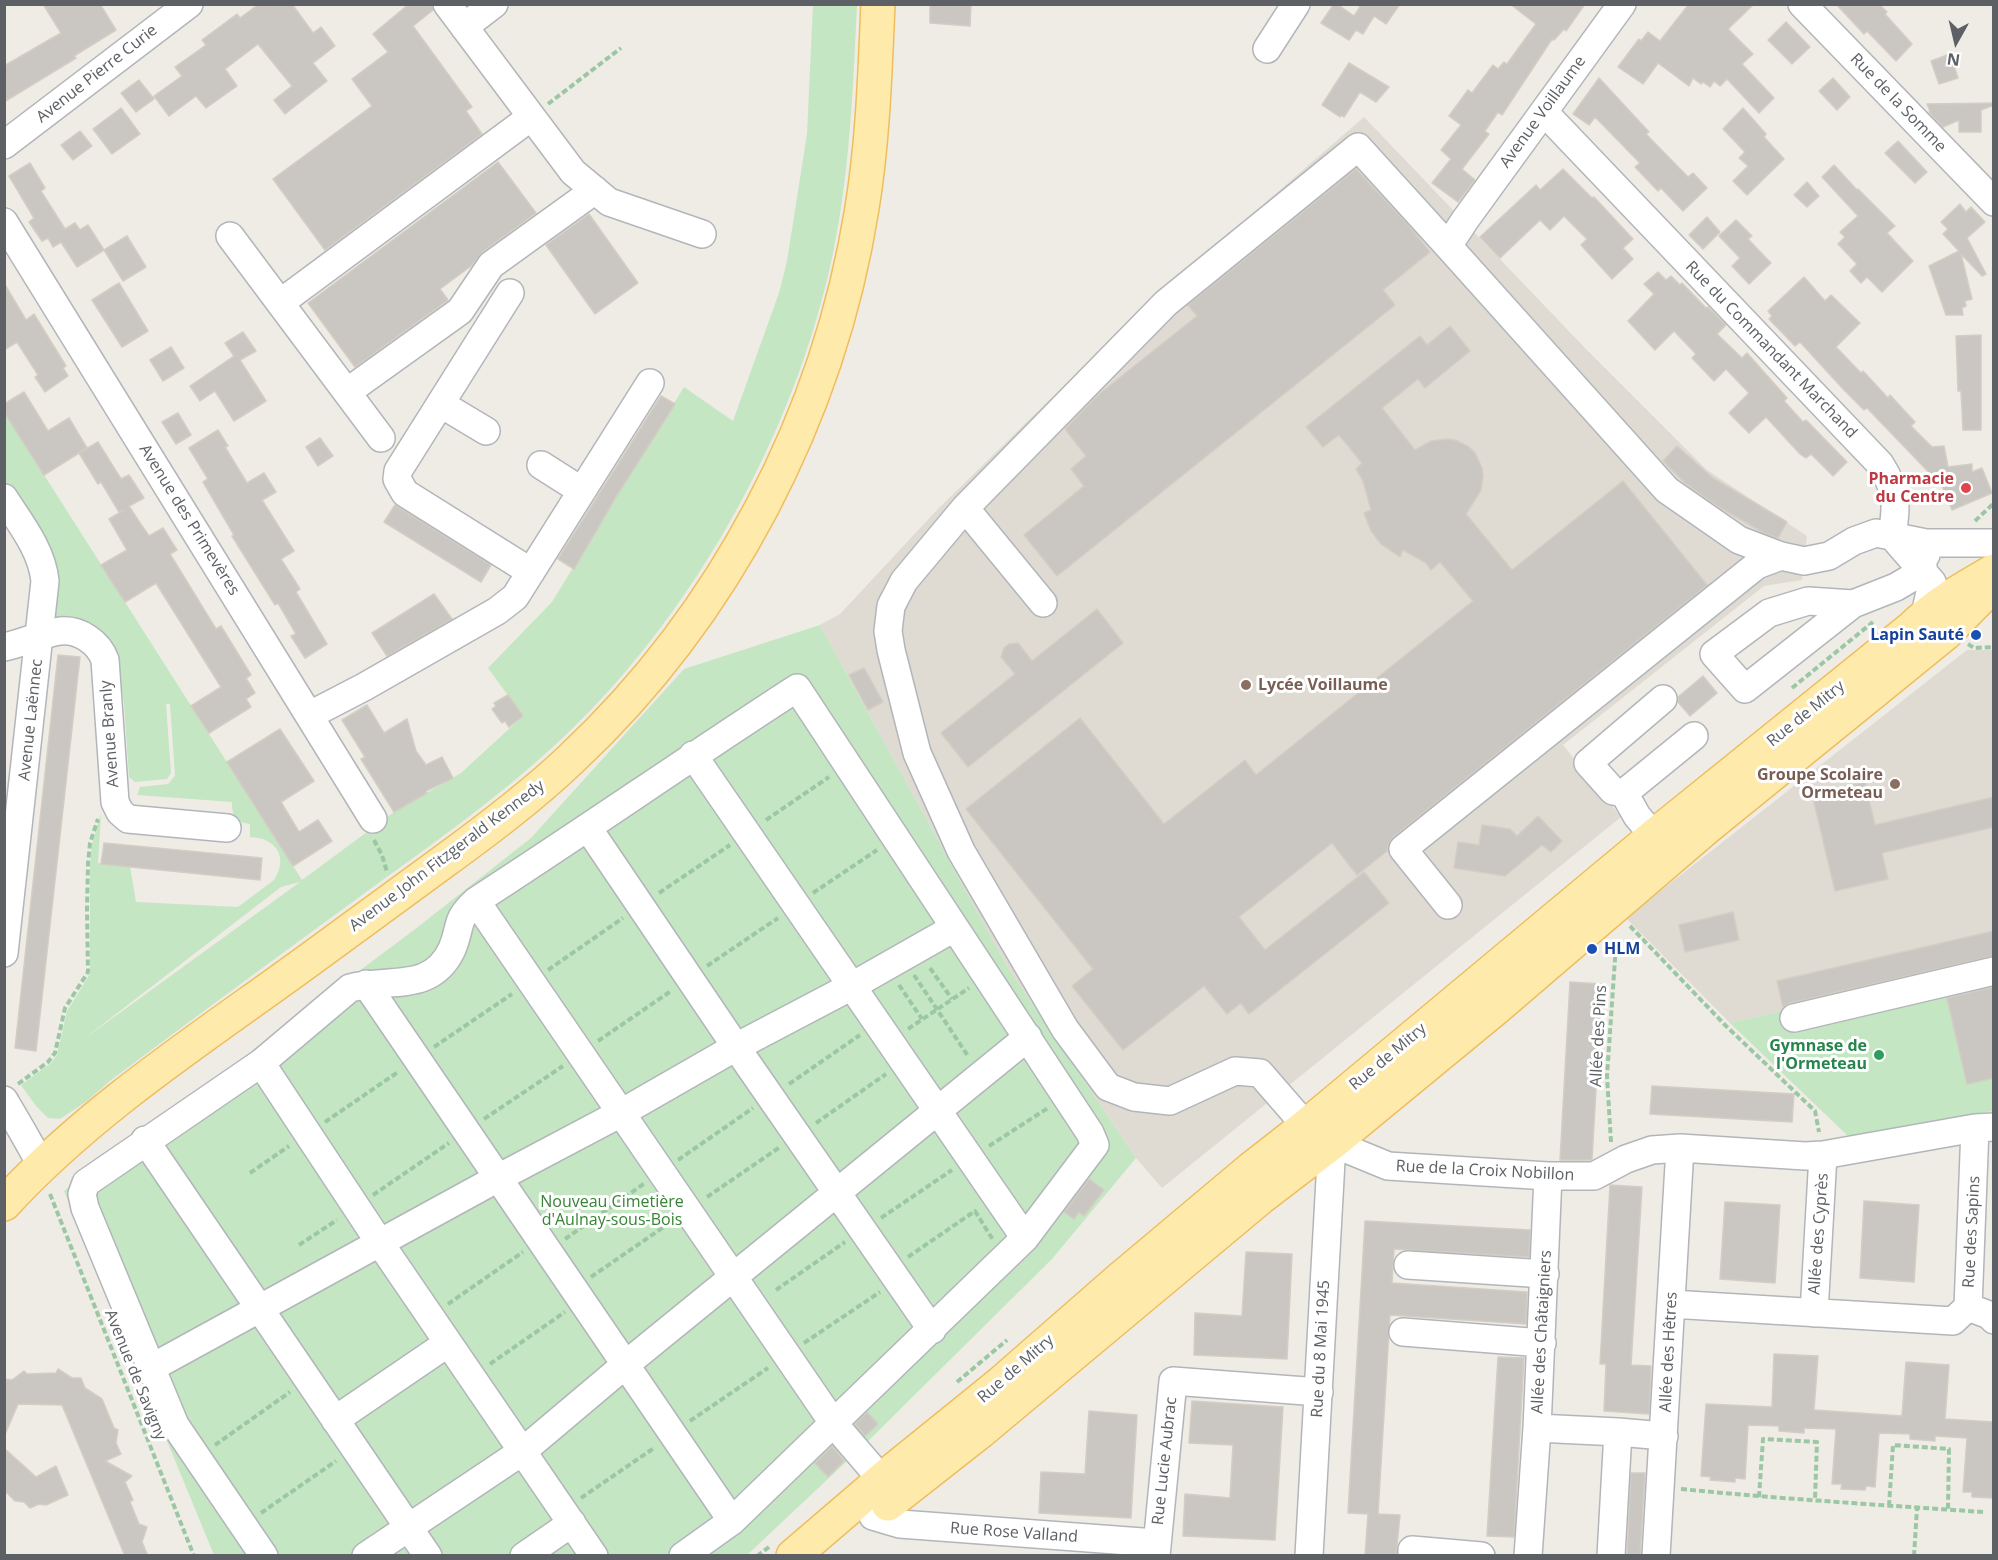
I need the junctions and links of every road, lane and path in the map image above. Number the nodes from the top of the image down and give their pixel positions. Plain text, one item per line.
1 (189, 4) edge
2 (447, 4) edge
3 (494, 4) edge
4 (878, 4) edge
5 (1296, 4) edge
6 (1622, 4) edge
7 (1802, 4) edge
8 (157, 14) edge
9 (464, 27) junction
10 (621, 48) dead end
11 (1267, 49) dead end
12 (1544, 111) junction
13 (531, 117) junction
14 (4, 145) edge
15 (595, 190) junction
16 (1994, 202) edge
17 (4, 222) edge
18 (702, 234) dead end
19 (230, 236) dead end
20 (1448, 246) junction
21 (510, 292) dead end
22 (280, 303) junction
23 (650, 383) dead end
24 (347, 392) junction
25 (441, 404) junction
26 (486, 431) dead end
27 (381, 438) dead end
28 (541, 465) dead end
29 (582, 491) junction
30 (4, 498) edge
31 (965, 508) junction
32 (1892, 536) junction
33 (1945, 543) junction
34 (1994, 543) edge
35 (1781, 556) junction
36 (1994, 571) edge
37 (531, 572) junction
38 (1955, 587) edge
39 (1043, 603) dead end
40 (1853, 604) dead end
41 (40, 637) junction
42 (4, 647) edge
43 (1663, 699) dead end
44 (320, 710) junction
45 (1694, 736) dead end
46 (693, 755) junction
47 (1624, 794) junction
48 (115, 802) junction
49 (373, 819) joint
50 (227, 828) dead end
51 (588, 828) junction
52 (1654, 836) junction
53 (388, 875) dead end
54 (476, 901) junction
55 (1448, 905) dead end
56 (1613, 908) junction
57 (954, 928) junction
58 (4, 953) edge
59 (901, 958) junction
60 (1994, 971) edge
61 (987, 976) junction
62 (366, 984) junction
63 (852, 986) junction
64 (952, 999) junction
65 (937, 1010) junction
66 (1794, 1018) dead end
67 (922, 1019) junction
68 (889, 1028) junction
69 (1028, 1037) junction
70 (736, 1047) junction
71 (904, 1062) junction
72 (972, 1062) dead end
73 (261, 1063) junction
74 (11, 1092) edge
75 (1066, 1096) junction
76 (770, 1097) junction
77 (938, 1112) junction
78 (621, 1113) junction
79 (1984, 1128) edge
80 (1319, 1135) junction
81 (797, 1136) junction
82 (145, 1140) junction
83 (1680, 1148) junction
84 (1824, 1155) junction
85 (971, 1158) junction
86 (41, 1165) junction
87 (1613, 1166) junction
88 (661, 1172) junction
89 (1548, 1176) junction
90 (498, 1178) junction
91 (837, 1194) junction
92 (4, 1204) edge
93 (55, 1204) dead end
94 (687, 1211) junction
95 (863, 1230) junction
96 (1025, 1238) junction
97 (380, 1243) junction
98 (543, 1246) junction
99 (1005, 1258) junction
100 (1408, 1265) dead end
101 (890, 1269) junction
102 (1545, 1274) junction
103 (734, 1278) junction
104 (776, 1290) dead end
105 (578, 1295) junction
106 (1671, 1305) junction
107 (1968, 1307) junction
108 (259, 1308) junction
109 (1814, 1313) junction
110 (431, 1317) junction
111 (1994, 1320) edge
112 (932, 1330) junction
113 (1403, 1332) dead end
114 (448, 1343) junction
115 (1542, 1343) junction
116 (625, 1365) junction
117 (151, 1368) junction
118 (472, 1377) junction
119 (308, 1380) junction
120 (1319, 1392) junction
121 (335, 1420) junction
122 (834, 1424) junction
123 (1537, 1428) junction
124 (1618, 1432) junction
125 (673, 1435) junction
126 (1664, 1436) junction
127 (355, 1448) junction
128 (523, 1451) junction
129 (197, 1457) junction
130 (882, 1480) junction
131 (1661, 1487) junction
132 (1759, 1497) junction
133 (1815, 1499) junction
134 (1889, 1506) junction
135 (1917, 1508) junction
136 (1948, 1510) junction
137 (1983, 1512) dead end
138 (567, 1516) junction
139 (873, 1516) junction
140 (732, 1521) junction
141 (243, 1525) junction
142 (409, 1527) junction
143 (1156, 1550) edge
144 (1452, 1554) edge
145 (194, 1556) edge
146 (264, 1556) edge
147 (366, 1556) edge
148 (428, 1556) edge
149 (524, 1556) edge
150 (594, 1556) edge
151 (683, 1556) edge
152 (793, 1556) edge
153 (825, 1556) edge
154 (1309, 1556) edge
155 (1412, 1556) edge
156 (1481, 1556) edge
157 (1528, 1556) edge
158 (1611, 1556) edge
159 (1656, 1556) edge
160 (1914, 1556) edge

1 - 8 street, Avenue Pierre Curie
2 - 9 street
3 - 9 street
4 - 86 main road, Avenue John Fitzgerald Kennedy
5 - 11 street
6 - 12 street, Avenue Voillaume
7 - 16 street, Rue de la Somme
8 - 14 street, Avenue Pierre Curie
9 - 13 street
10 - 13 path
12 - 20 street, Avenue Voillaume
12 - 32 street, Rue du Commandant Marchand
13 - 15 street
13 - 22 street
15 - 18 street
15 - 24 street
17 - 44 street, Avenue des Primevères
19 - 22 street
20 - 31 street
20 - 35 street
21 - 25 street
22 - 24 street
23 - 29 street
24 - 27 street
25 - 26 street
25 - 37 street
28 - 29 street
29 - 37 street
30 - 41 street, Avenue Laënnec
31 - 39 street
31 - 80 street
32 - 33 street
32 - 35 street
32 - 38 street
33 - 34 street
33 - 38 street
35 - 55 street
36 - 38 main road, Rue de Mitry
37 - 44 street
38 - 40 street
38 - 52 main road, Rue de Mitry
38 - 56 main road, Rue de Mitry
41 - 42 street
41 - 48 street, Avenue Branly
41 - 58 street, Avenue Laënnec
43 - 47 street
44 - 49 street, Avenue des Primevères
45 - 47 street
46 - 51 street
46 - 57 street
46 - 63 street
47 - 52 street
48 - 50 street, Avenue Branly
48 - 74 path
49 - 53 path
51 - 54 street
51 - 70 street
52 - 80 main road, Rue de Mitry
54 - 62 street
54 - 78 street
56 - 80 main road, Rue de Mitry
56 - 84 path
56 - 87 path, Allée des Pins
57 - 59 street
57 - 61 street
59 - 63 street
59 - 64 path
59 - 65 path
59 - 67 path
60 - 66 street
61 - 64 path
61 - 69 street
62 - 73 street
62 - 90 street
63 - 68 street
63 - 70 street
64 - 65 path
65 - 67 path
65 - 72 path
67 - 68 path
68 - 71 street
68 - 76 path
69 - 75 street
69 - 77 street
70 - 76 street
70 - 78 street
71 - 77 street
71 - 81 path
73 - 82 street
73 - 97 street
74 - 86 street
75 - 85 path
75 - 96 street
76 - 81 street
76 - 88 path
77 - 85 street
77 - 91 street
78 - 88 street
78 - 90 street
79 - 84 street, Rue de la Croix Nobillon
79 - 107 street, Rue des Sapins
80 - 89 street, Rue de la Croix Nobillon
80 - 120 street, Rue du 8 Mai 1945
80 - 130 main road, Rue de Mitry
80 - 139 main road, Rue de Mitry
81 - 91 street
81 - 94 path
82 - 108 street
82 - 117 street
83 - 84 street, Rue de la Croix Nobillon
83 - 87 street, Rue de la Croix Nobillon
83 - 106 street, Allée des Hêtres
84 - 109 street, Allée des Cyprès
85 - 95 path
85 - 96 street
86 - 92 main road, Avenue John Fitzgerald Kennedy
87 - 89 street, Rue de la Croix Nobillon
88 - 94 street
88 - 98 path
89 - 102 street, Allée des Châtaigniers
90 - 97 street
90 - 98 street
91 - 95 street
91 - 103 street
93 - 145 path, Avenue de Savigny
94 - 103 street
94 - 105 path
95 - 101 street
95 - 104 path
96 - 99 street
97 - 108 street
97 - 110 street
98 - 105 street
98 - 110 path
99 - 101 path
99 - 112 street
100 - 102 street
101 - 112 street
102 - 115 street, Allée des Châtaigniers
103 - 116 street
103 - 122 street
105 - 116 street
105 - 118 path
106 - 109 street, Allée des Cyprès
106 - 126 street, Allée des Hêtres
107 - 109 street, Allée des Cyprès
107 - 111 street, Rue des Sapins
108 - 117 street
108 - 119 street
110 - 114 street
112 - 122 street
113 - 115 street
114 - 118 street
114 - 121 street
115 - 123 street, Allée des Châtaigniers
116 - 125 street
116 - 128 street
117 - 129 street
118 - 128 street
119 - 121 street
119 - 129 path
120 - 143 street, Rue Lucie Aubrac
120 - 154 street, Rue du 8 Mai 1945
121 - 127 street
122 - 130 street
122 - 140 street
123 - 124 street, Allée des Châtaigniers
123 - 157 street
124 - 126 street, Allée des Châtaigniers
124 - 158 street
125 - 138 path
125 - 140 street
126 - 131 street, Allée des Hêtres
127 - 141 path
127 - 142 street
128 - 138 street
128 - 142 street
129 - 141 street
130 - 152 main road, Rue de Mitry
131 - 132 path
131 - 159 street, Allée des Hêtres
132 - 133 path
132 - 133 path
133 - 134 path
134 - 135 path
134 - 136 path
135 - 136 path
135 - 160 path
136 - 137 path
138 - 149 street
138 - 150 street
139 - 143 street, Rue Rose Valland
139 - 153 main road, Rue de Mitry
140 - 151 street
141 - 146 street
142 - 147 street
142 - 148 street
144 - 155 street
144 - 156 street

